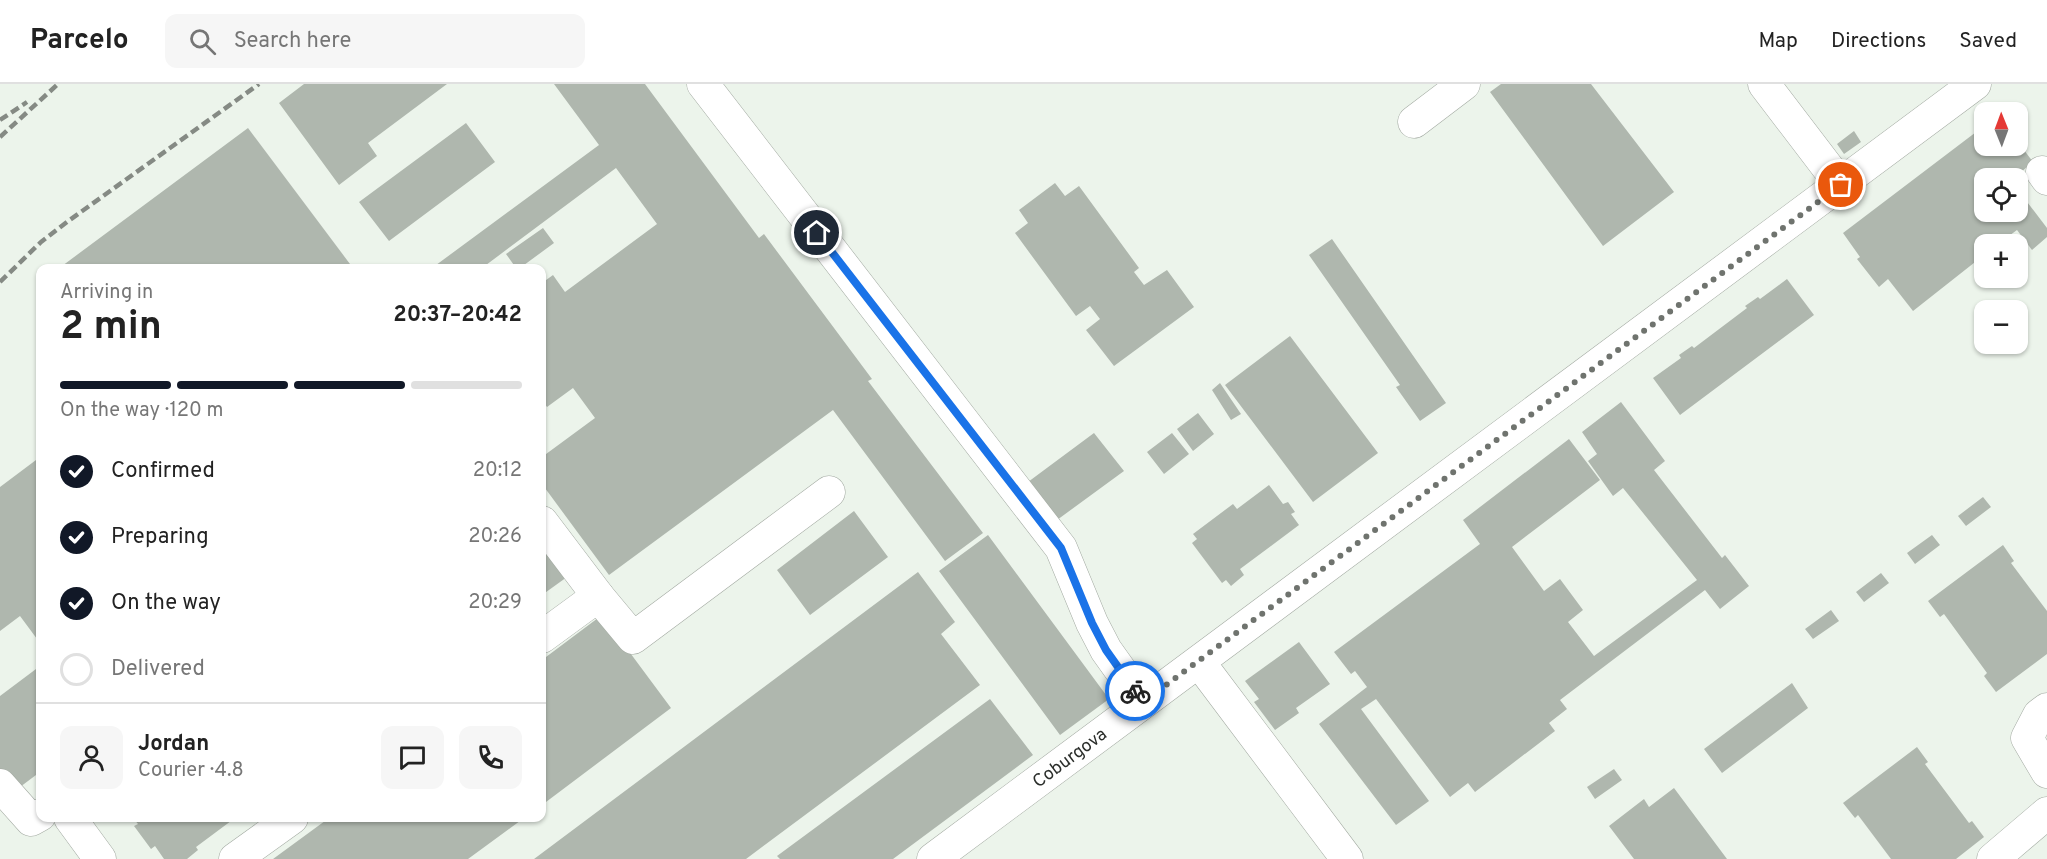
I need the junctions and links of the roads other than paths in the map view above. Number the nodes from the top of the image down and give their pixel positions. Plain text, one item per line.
1 (703, 84) edge
2 (1464, 84) edge
3 (1764, 84) edge
4 (1976, 84) edge
5 (1414, 122) dead end
6 (1841, 185) junction
7 (829, 492) dead end
8 (546, 527) edge
9 (598, 596) junction
10 (546, 634) edge
11 (1199, 662) junction
12 (1143, 702) junction
13 (2047, 709) edge
14 (2047, 772) edge
15 (0, 785) edge
16 (2047, 813) edge
17 (36, 817) edge
18 (73, 822) edge
19 (286, 822) edge
20 (100, 859) edge
21 (235, 859) edge
22 (933, 859) edge
23 (1347, 859) edge
24 (1993, 859) edge

1 - 12 street
2 - 5 street
3 - 6 street
4 - 6 street, Coburgova
6 - 11 street, Coburgova
7 - 9 street
8 - 9 street
9 - 10 street
11 - 12 street, Coburgova
11 - 23 street
12 - 22 street, Coburgova
13 - 14 street
15 - 17 street
16 - 24 street
18 - 20 street
19 - 21 street

